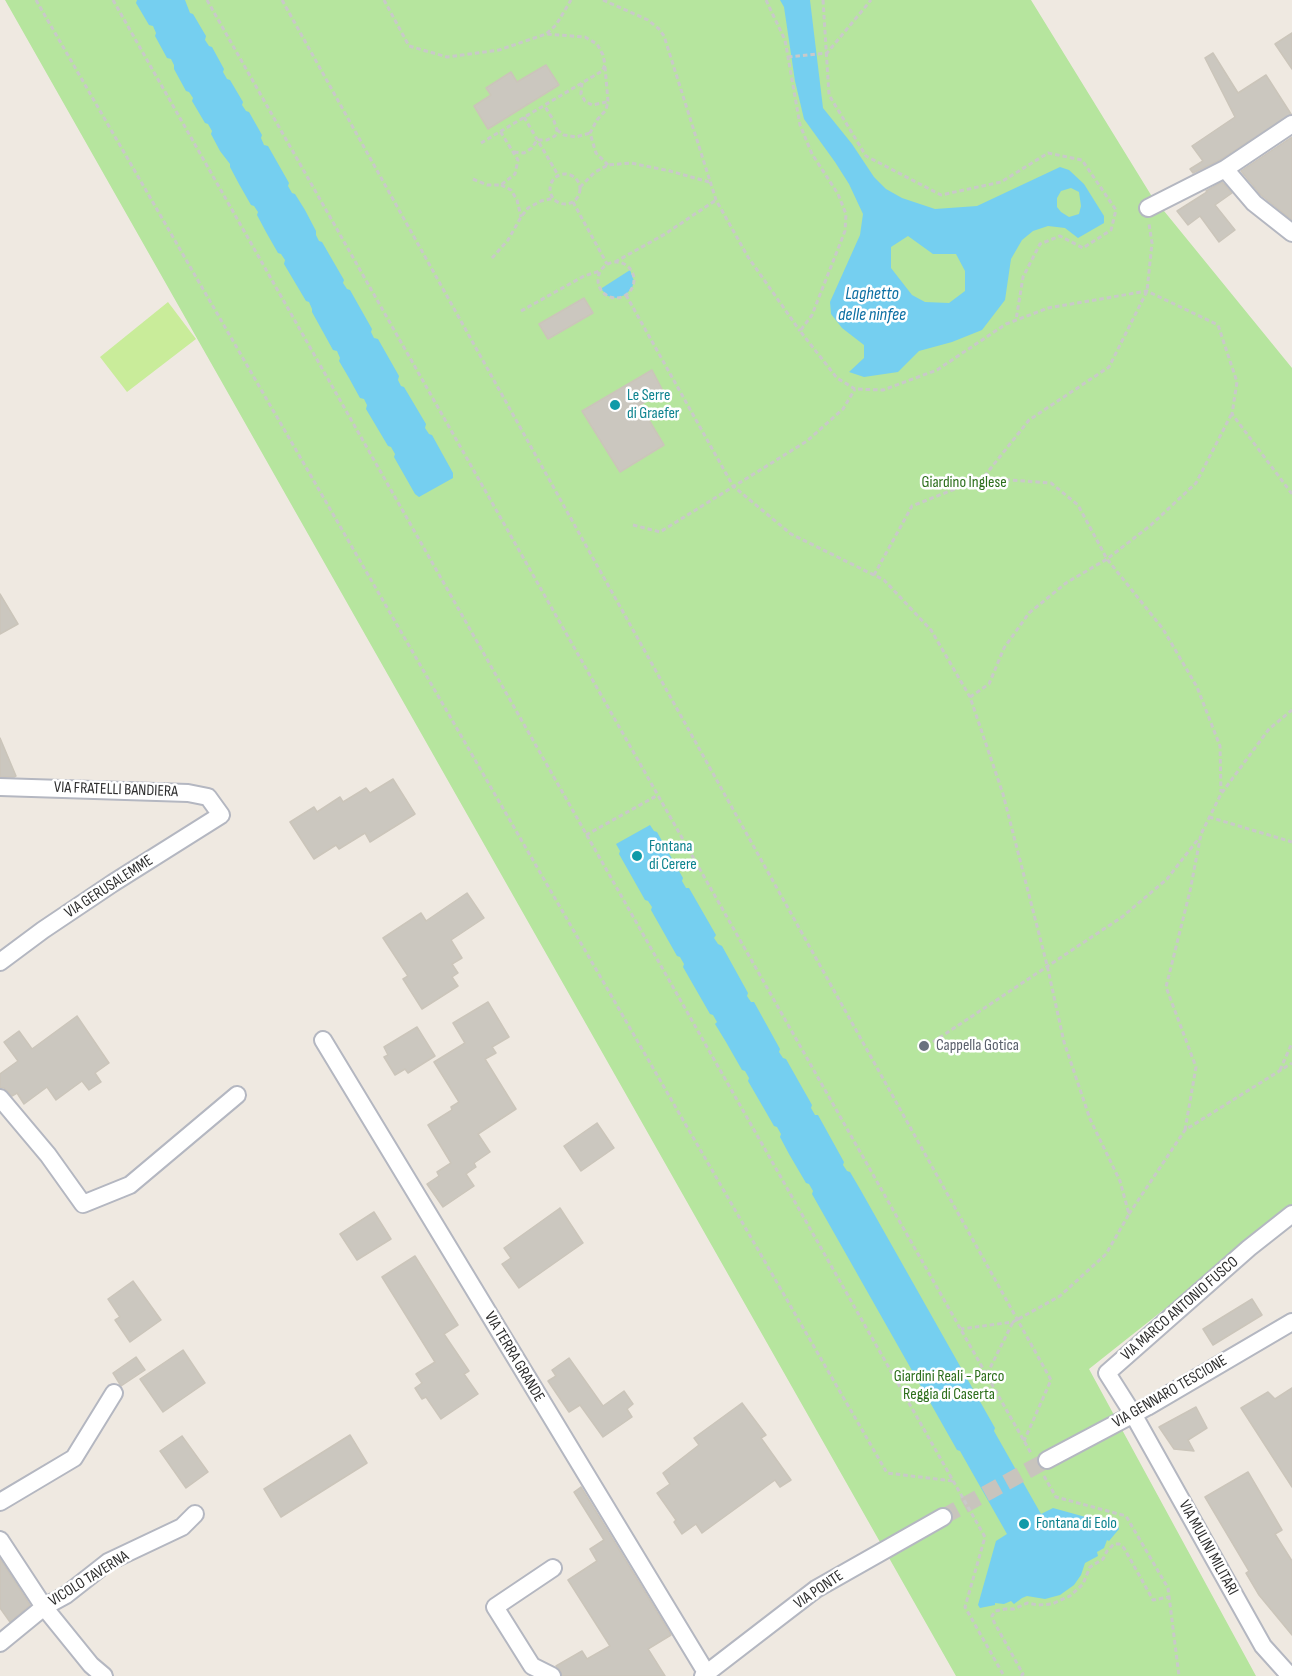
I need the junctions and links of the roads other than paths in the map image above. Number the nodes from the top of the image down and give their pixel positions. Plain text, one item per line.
1 (1292, 124) edge
2 (1225, 169) junction
3 (1148, 208) road end
4 (1292, 233) edge
5 (0, 787) edge
6 (221, 815) joint
7 (0, 962) edge
8 (323, 1040) dead end
9 (237, 1095) dead end
10 (0, 1098) edge
11 (1292, 1214) edge
12 (1292, 1322) edge
13 (114, 1393) dead end
14 (1133, 1414) junction
15 (1041, 1463) tunnel mouth
16 (0, 1502) edge
17 (195, 1514) dead end
18 (944, 1517) tunnel mouth
19 (0, 1539) edge
20 (553, 1568) dead end
21 (44, 1607) junction
22 (0, 1643) edge
23 (705, 1675) edge
24 (104, 1676) edge
25 (552, 1676) edge
26 (1290, 1676) edge

1 - 2 street
2 - 3 street
2 - 4 street
5 - 6 street, VIA FRATELLI BANDIERA
6 - 7 street, VIA GERUSALEMME
8 - 23 street, VIA TERRA GRANDE
9 - 10 street
11 - 14 street, VIA MARCO ANTONIO FUSCO
12 - 14 street, VIA GENNARO TESCIONE
13 - 16 street
14 - 15 street, VIA GENNARO TESCIONE
14 - 26 street, VIA MULINI MILITARI
17 - 21 street, VICOLO TAVERNA
18 - 23 street, VIA PONTE
19 - 21 street
20 - 25 street
21 - 22 street, VICOLO TAVERNA
21 - 24 street

